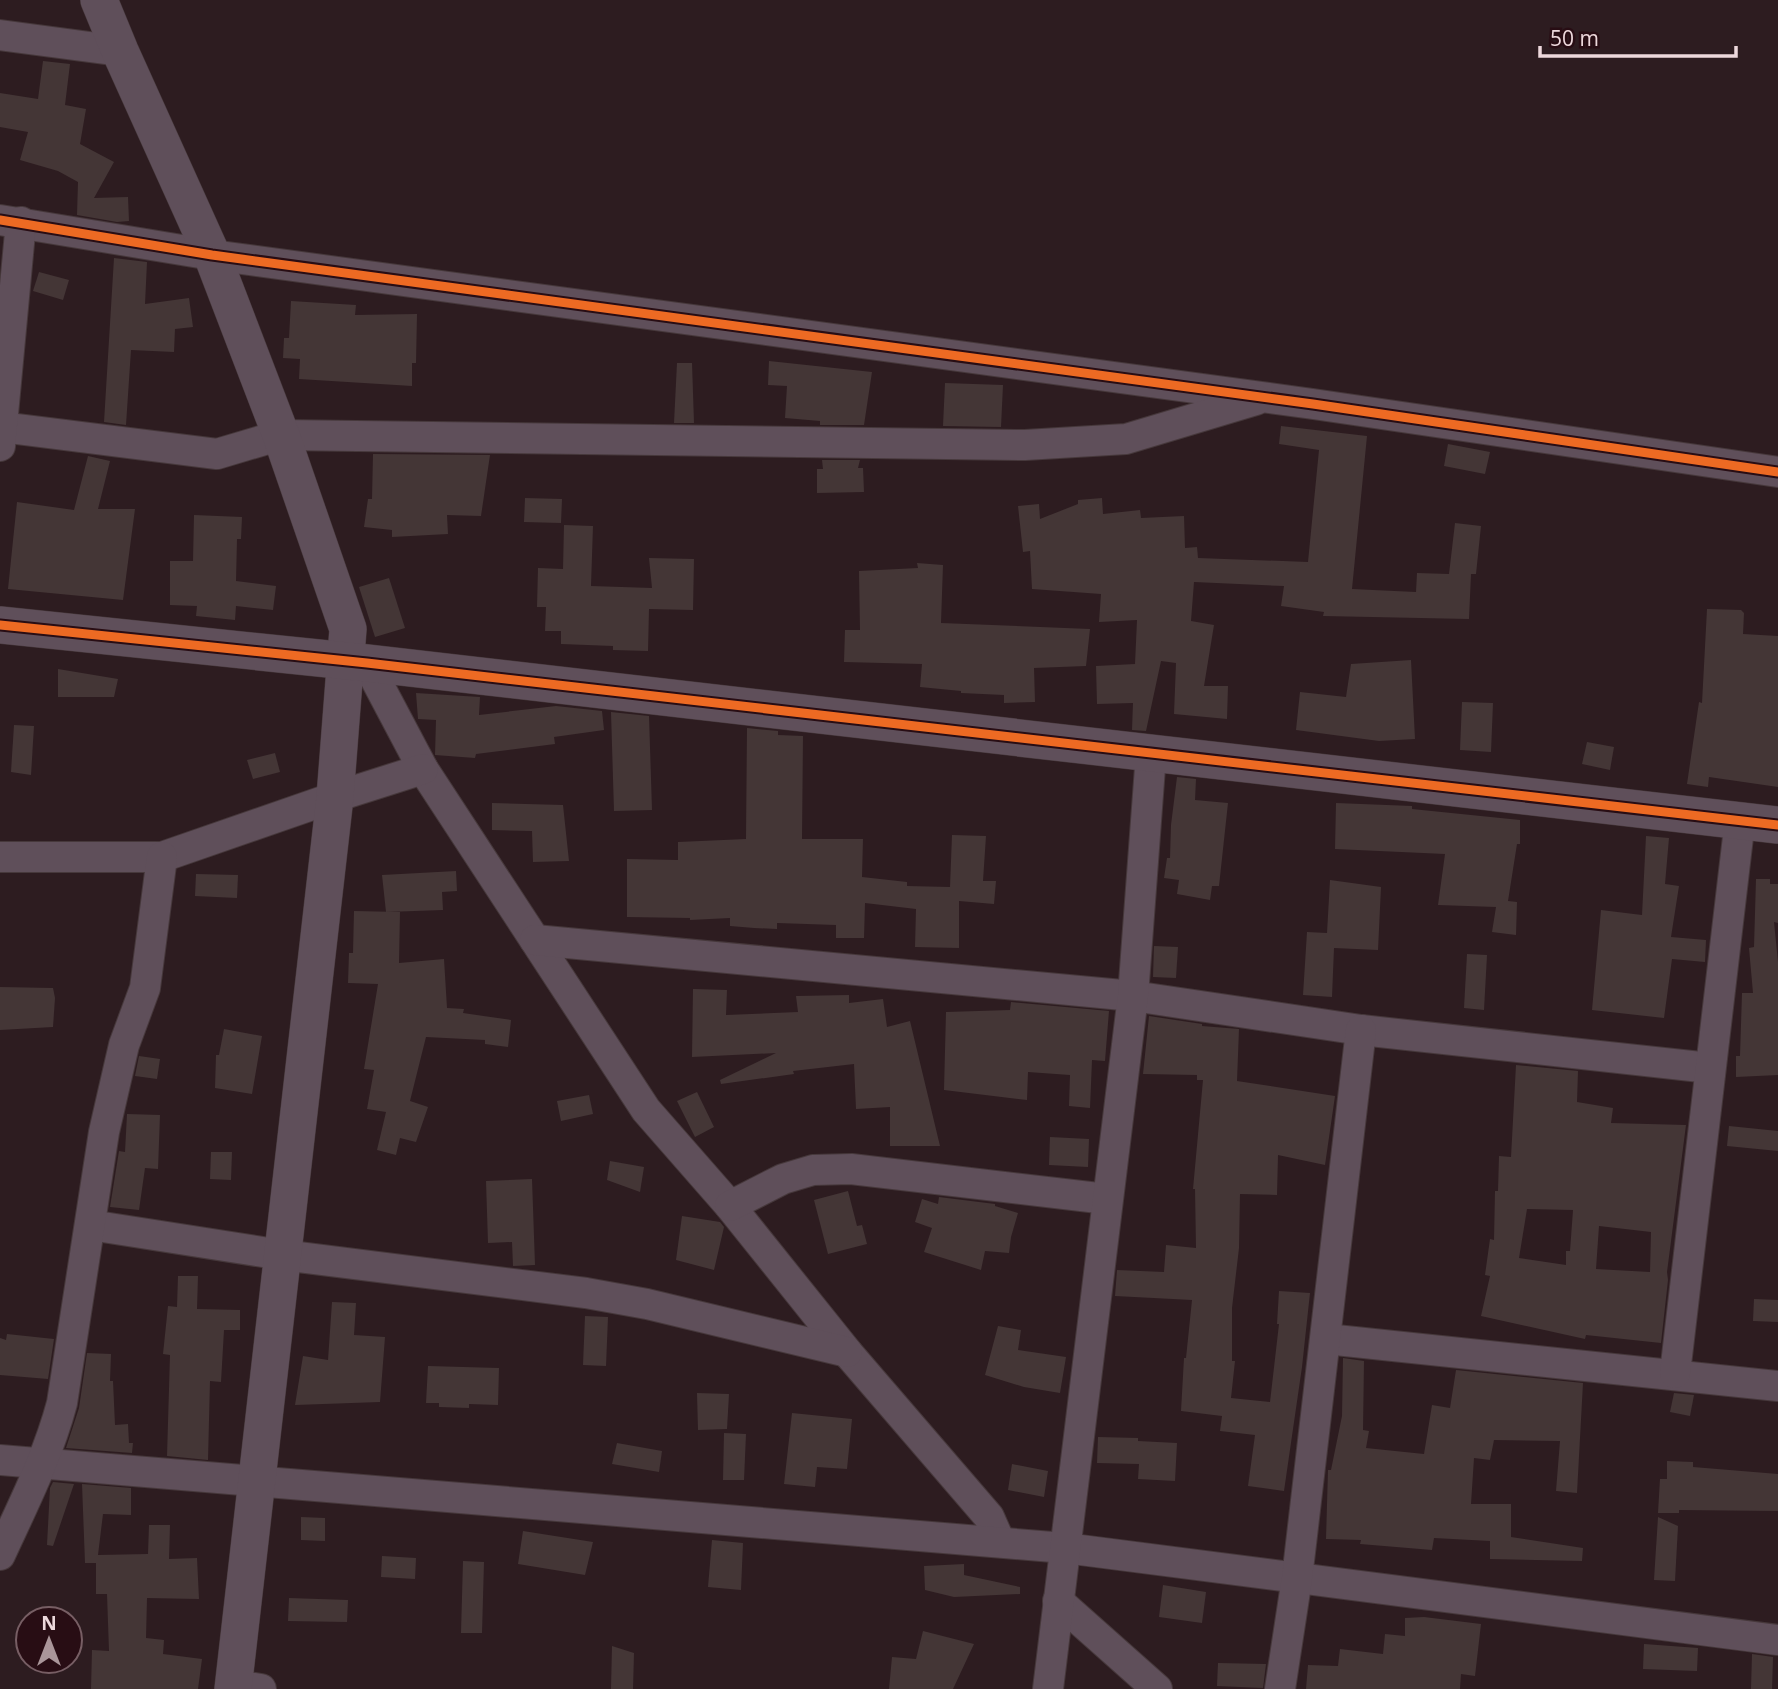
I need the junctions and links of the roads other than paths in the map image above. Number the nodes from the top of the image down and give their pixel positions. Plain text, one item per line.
1 (99, 0) edge
2 (0, 35) edge
3 (120, 51) junction
4 (11, 221) edge
5 (212, 255) junction
6 (1265, 398) junction
7 (1, 434) edge
8 (281, 435) junction
9 (1778, 472) edge
10 (0, 625) edge
11 (356, 662) junction
12 (1151, 754) junction
13 (424, 769) junction
14 (335, 797) junction
15 (1740, 821) junction
16 (1778, 825) edge
17 (0, 857) edge
18 (162, 858) junction
19 (535, 940) junction
20 (1133, 996) junction
21 (1361, 1030) junction
22 (1710, 1069) junction
23 (1107, 1199) junction
24 (730, 1206) junction
25 (90, 1225) junction
26 (282, 1255) junction
27 (1326, 1339) junction
28 (847, 1352) junction
29 (1675, 1373) junction
30 (1778, 1386) edge
31 (0, 1460) edge
32 (42, 1464) junction
33 (256, 1480) junction
34 (1000, 1542) junction
35 (1065, 1548) junction
36 (0, 1555) edge
37 (1297, 1578) junction
38 (1058, 1601) junction
39 (1778, 1640) edge
40 (242, 1688) edge
41 (1048, 1689) edge
42 (1157, 1689) edge
43 (1280, 1689) edge

1 - 3 street
2 - 3 street
3 - 5 street
4 - 5 street
4 - 7 street
5 - 6 street
5 - 8 street
6 - 8 street
6 - 9 street
7 - 8 street
8 - 11 street
10 - 11 street
11 - 12 street
11 - 13 street
11 - 14 street
12 - 15 street
12 - 20 street
13 - 14 street
13 - 19 street
14 - 18 street
14 - 26 street
15 - 16 street
15 - 22 street
17 - 18 street
18 - 25 street
19 - 20 street
19 - 24 street
20 - 21 street
20 - 23 street
21 - 22 street
21 - 27 street
22 - 29 street
23 - 24 street
23 - 35 street
24 - 28 street
25 - 26 street
25 - 32 street
26 - 28 street
26 - 33 street
27 - 29 street
27 - 37 street
28 - 34 street
29 - 30 street
31 - 32 street
32 - 33 street
32 - 36 street
33 - 34 street
33 - 40 street
34 - 35 street
35 - 37 street
35 - 38 street
37 - 39 street
37 - 43 street
38 - 41 street
38 - 42 street

